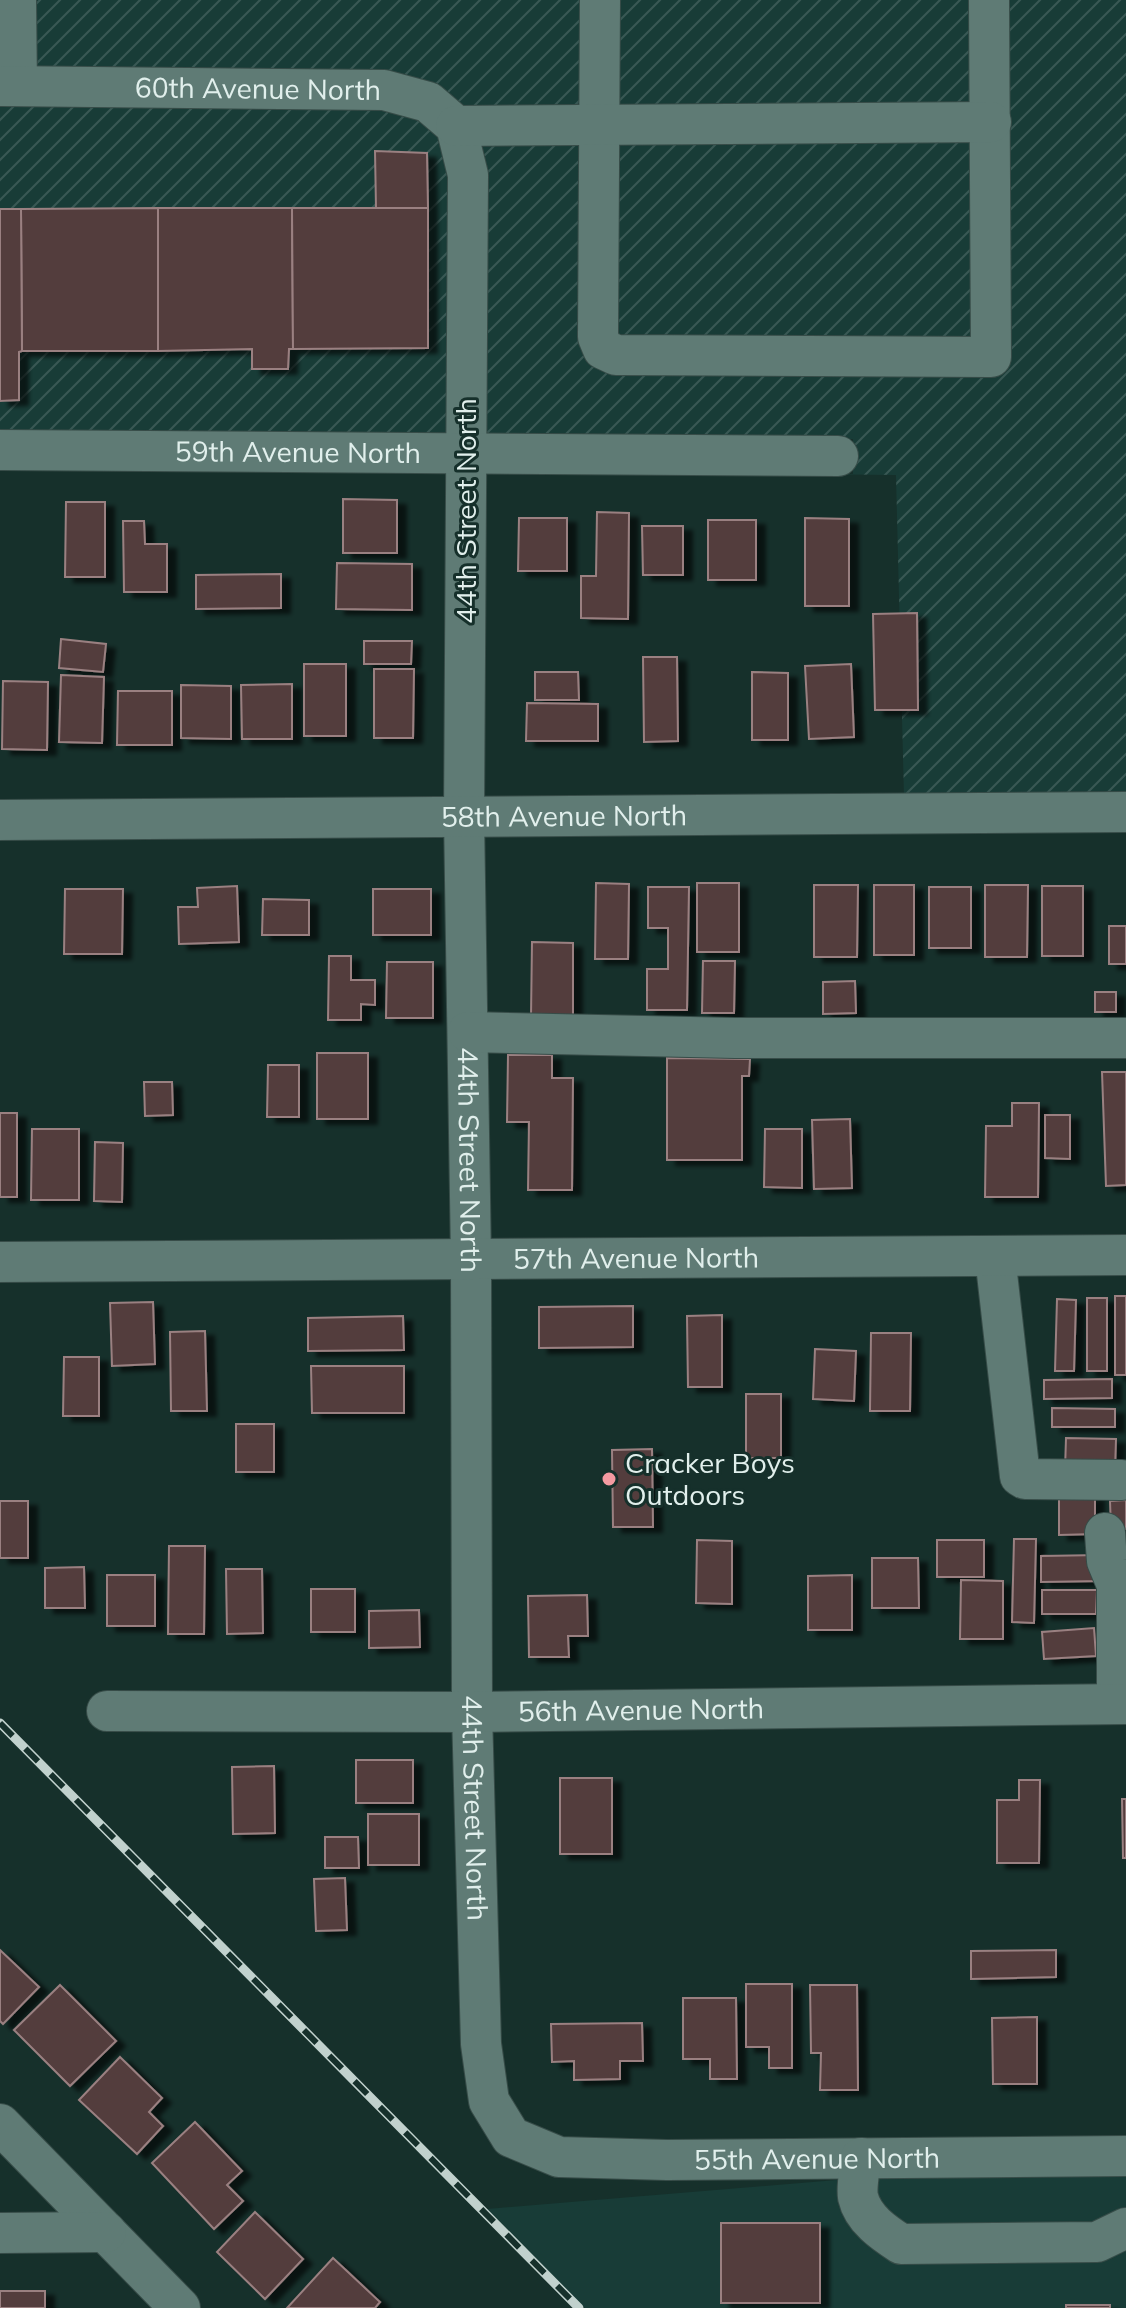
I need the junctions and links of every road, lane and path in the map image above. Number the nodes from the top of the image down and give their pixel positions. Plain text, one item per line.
1 (16, 0) edge
2 (600, 0) edge
3 (989, 0) edge
4 (8, 86) edge
5 (991, 122) junction
6 (600, 125) junction
7 (456, 126) junction
8 (0, 450) edge
9 (466, 453) junction
10 (838, 456) dead end
11 (1126, 812) edge
12 (464, 817) junction
13 (0, 820) edge
14 (468, 1032) junction
15 (1126, 1038) edge
16 (1126, 1255) edge
17 (995, 1256) junction
18 (471, 1259) junction
19 (0, 1262) edge
20 (1122, 1480) dead end
21 (1105, 1533) dead end
22 (1121, 1704) edge
23 (107, 1711) dead end
24 (472, 1712) junction
25 (0, 2124) edge
26 (511, 2137) joint
27 (1126, 2156) edge
28 (861, 2158) junction
29 (1126, 2228) edge
30 (106, 2232) junction
31 (0, 2233) edge
32 (180, 2308) edge

1 - 4 street
2 - 6 street
3 - 5 street
4 - 7 street, 60th Avenue North
5 - 6 street
5 - 6 street
6 - 7 street
7 - 9 street, 44th Street North
8 - 9 street, 59th Avenue North
9 - 10 street, 59th Avenue North
9 - 12 street, 44th Street North
11 - 12 street, 58th Avenue North
12 - 13 street, 58th Avenue North
12 - 14 street, 44th Street North
14 - 15 street
14 - 18 street, 44th Street North
16 - 17 street, 57th Avenue North
17 - 18 street, 57th Avenue North
17 - 20 street
18 - 19 street, 57th Avenue North
18 - 24 street, 44th Street North
21 - 22 street
22 - 24 street, 56th Avenue North
23 - 24 street, 56th Avenue North
24 - 26 street, 44th Street North
25 - 30 street
26 - 28 street, 55th Avenue North
27 - 28 street, 55th Avenue North
28 - 29 street
30 - 31 street
30 - 32 street

